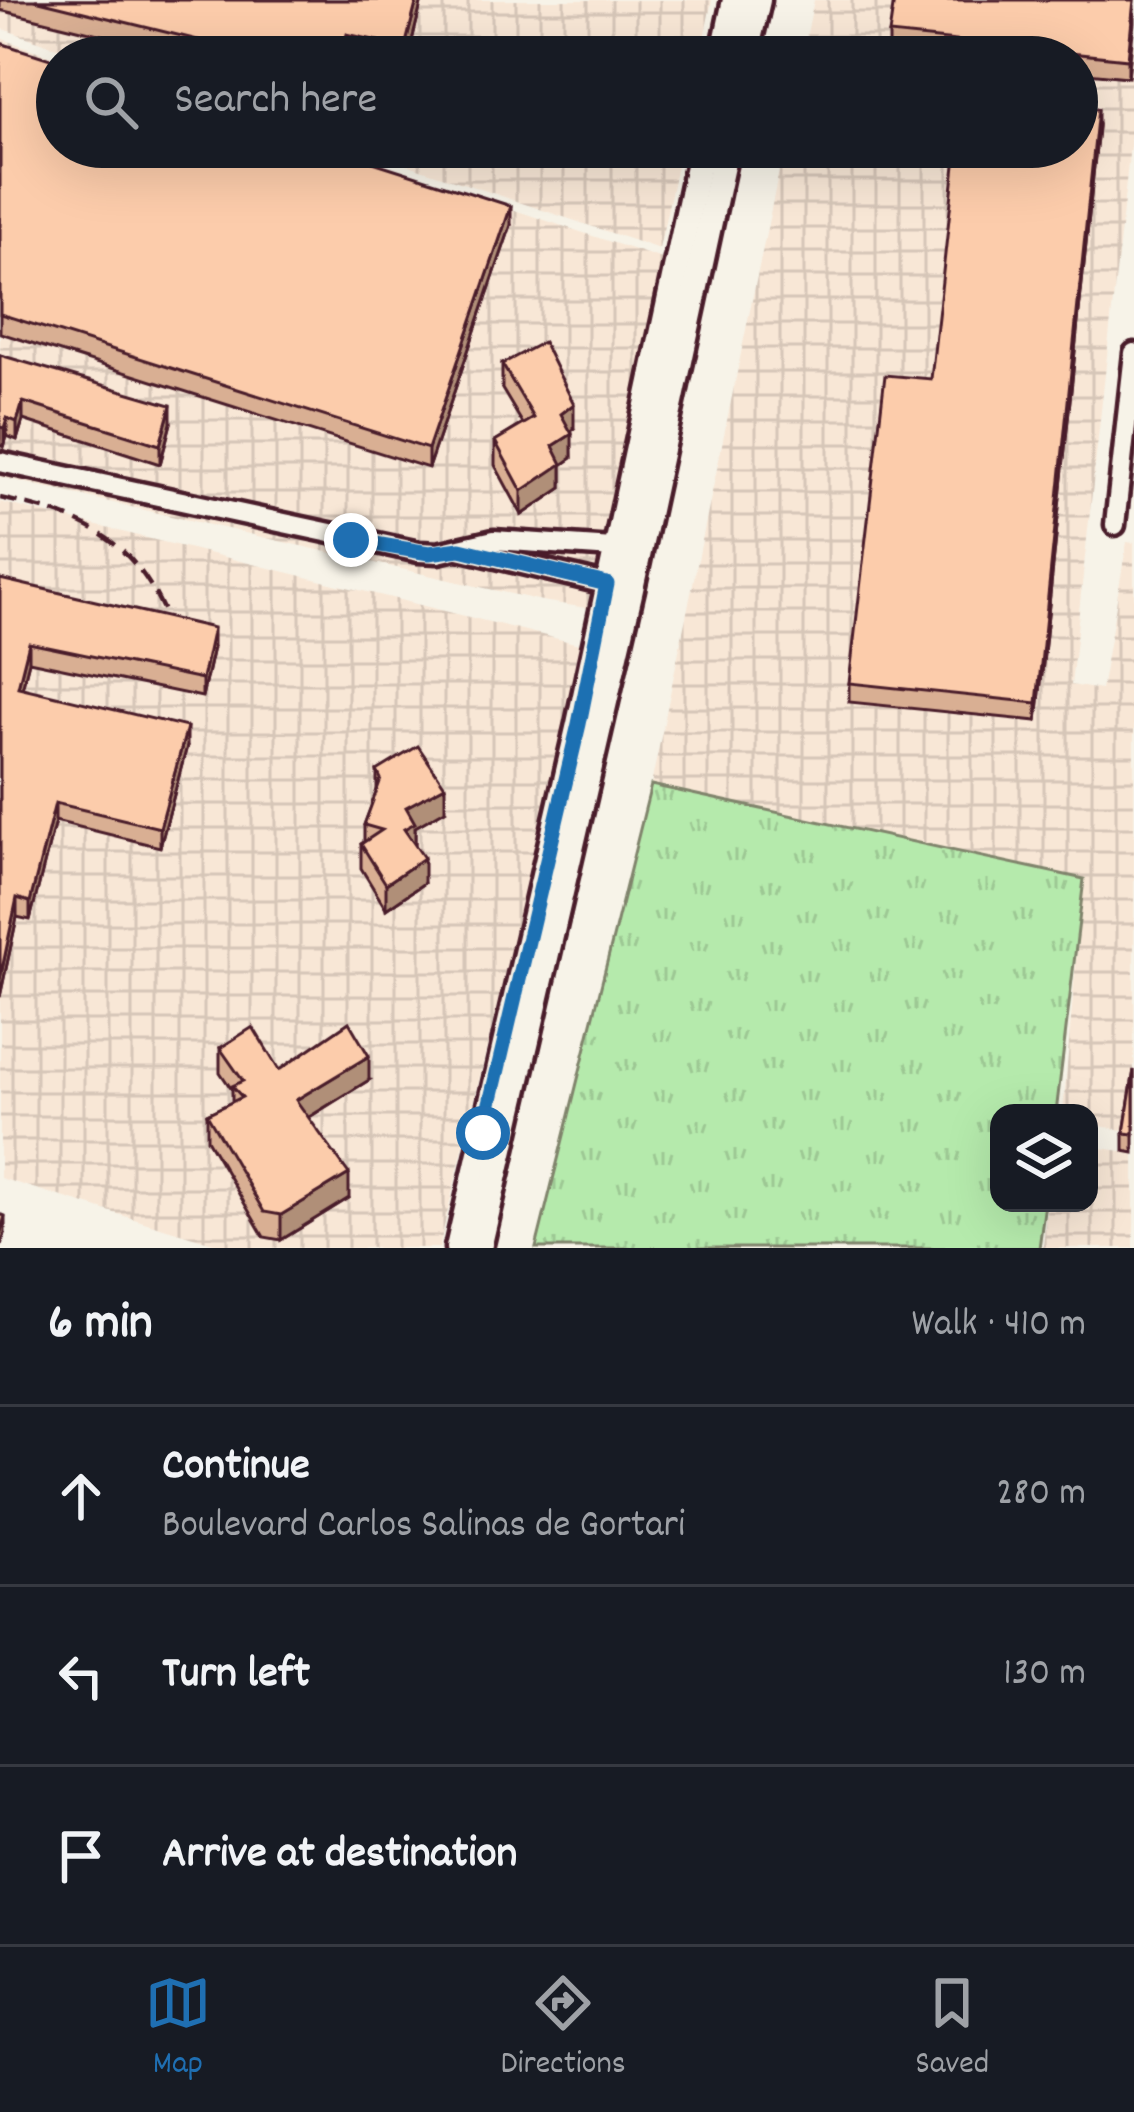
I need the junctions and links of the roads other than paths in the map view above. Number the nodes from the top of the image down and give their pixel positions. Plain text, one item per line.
1 (735, 0) edge
2 (758, 0) edge
3 (727, 36) edge
4 (750, 36) edge
5 (698, 168) edge
6 (721, 168) edge
7 (1134, 353) edge
8 (0, 462) edge
9 (1115, 525) dead end
10 (540, 544) junction
11 (460, 549) junction
12 (627, 549) junction
13 (536, 568) junction
14 (619, 587) junction
15 (458, 1248) edge
16 (479, 1248) edge

1 - 3 main road
2 - 4 main road
5 - 12 main road
6 - 12 main road
7 - 9 street
8 - 11 street
10 - 11 street
10 - 12 street
10 - 13 street
11 - 13 street
12 - 14 main road
13 - 14 street
14 - 15 main road
14 - 16 main road

